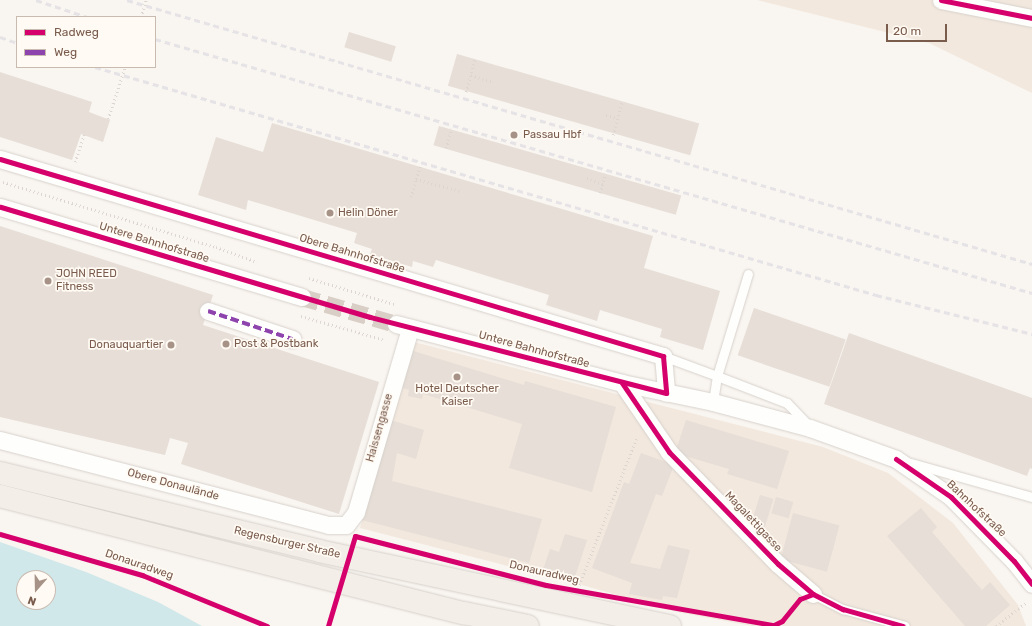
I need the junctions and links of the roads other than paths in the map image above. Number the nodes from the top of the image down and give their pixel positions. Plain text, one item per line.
1 (941, 0) edge
2 (1032, 18) edge
3 (0, 159) edge
4 (0, 207) edge
5 (748, 274) dead end
6 (302, 297) tunnel mouth
7 (208, 311) dead end
8 (403, 326) joint
9 (292, 339) dead end
10 (663, 356) junction
11 (718, 376) junction
12 (622, 383) junction
13 (666, 393) junction
14 (712, 402) junction
15 (810, 428) junction
16 (0, 440) edge
17 (896, 459) junction
18 (0, 473) edge
19 (0, 496) edge
20 (1032, 497) edge
21 (346, 525) joint
22 (1032, 584) edge
23 (813, 594) joint
24 (528, 626) edge
25 (670, 626) edge
26 (905, 626) edge

1 - 2 street
3 - 10 street, Obere Bahnhofstraße
4 - 6 street, Untere Bahnhofstraße
5 - 11 lane
7 - 9 street
8 - 12 street, Untere Bahnhofstraße
8 - 21 street, Haissengasse
10 - 11 lane, Obere Bahnhofstraße
10 - 13 street
11 - 14 lane
11 - 15 lane, Obere Bahnhofstraße
12 - 13 street, Untere Bahnhofstraße
12 - 23 street, Magalettigasse
13 - 14 street, Untere Bahnhofstraße
14 - 15 street, Untere Bahnhofstraße
15 - 17 street, Untere Bahnhofstraße
16 - 21 street, Obere Donaulände
17 - 20 lane
17 - 22 street, Bahnhofstraße
18 - 25 main road, Regensburger Straße
19 - 24 main road, Regensburger Straße
23 - 26 lane, Magalettigasse

